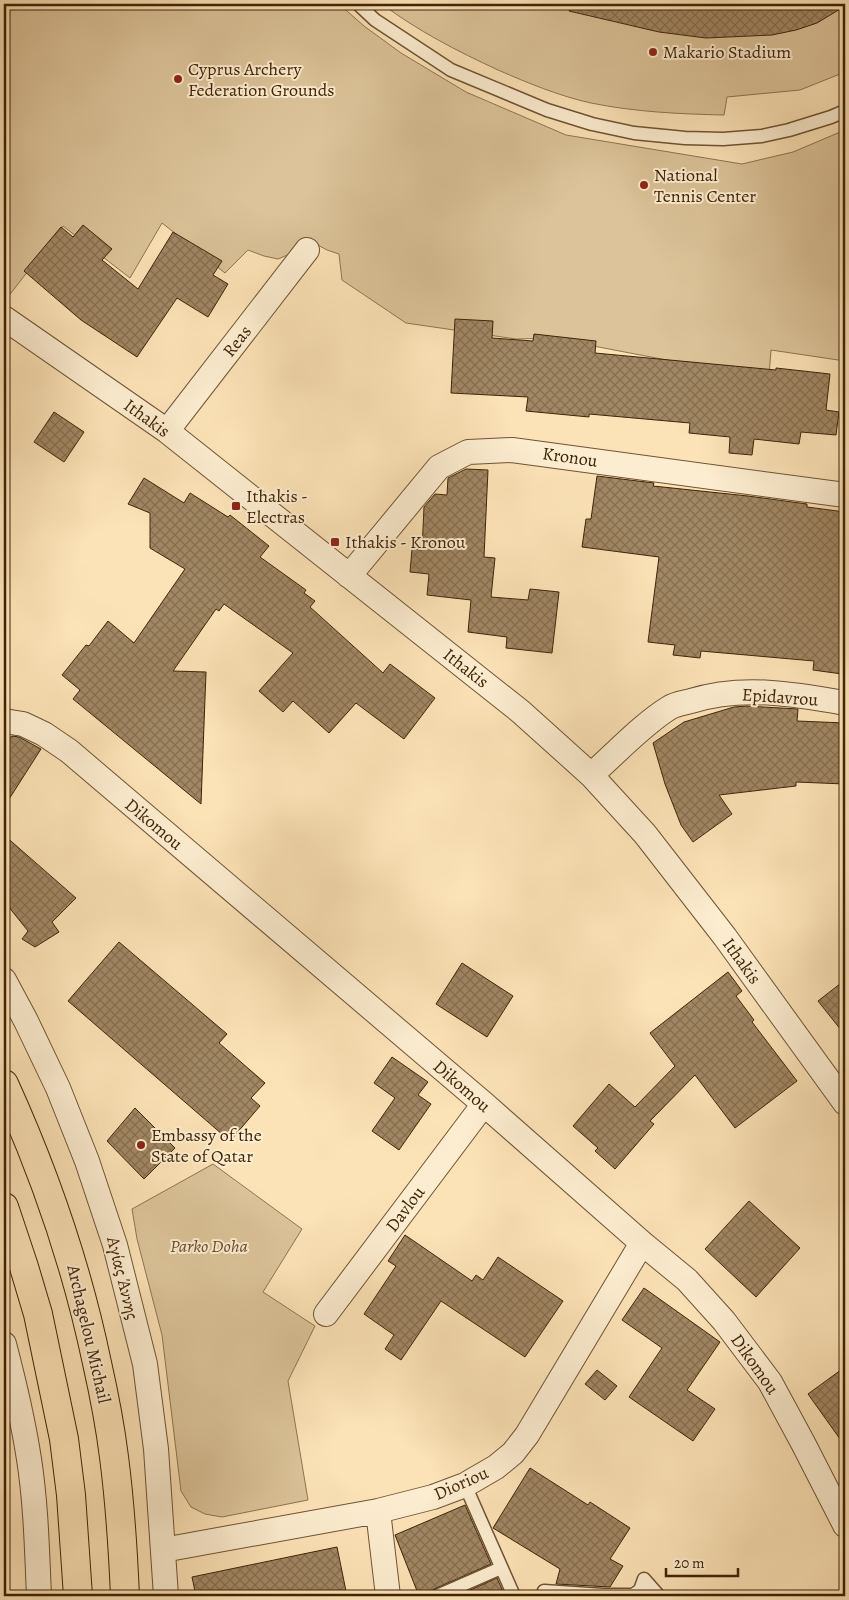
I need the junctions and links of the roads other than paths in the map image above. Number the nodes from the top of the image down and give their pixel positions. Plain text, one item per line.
1 (358, 4) edge
2 (845, 112) edge
3 (307, 250) dead end
4 (4, 318) edge
5 (167, 431) junction
6 (845, 495) edge
7 (349, 576) junction
8 (845, 703) edge
9 (4, 721) edge
10 (591, 775) junction
11 (4, 980) edge
12 (4, 1084) edge
13 (845, 1103) edge
14 (484, 1104) junction
15 (4, 1207) edge
16 (642, 1243) junction
17 (326, 1314) dead end
18 (4, 1344) edge
19 (465, 1485) junction
20 (378, 1511) junction
21 (845, 1525) edge
22 (163, 1550) junction
23 (501, 1568) junction
24 (544, 1591) dead end
25 (39, 1596) edge
26 (78, 1596) edge
27 (125, 1596) edge
28 (166, 1596) edge
29 (388, 1596) edge
30 (437, 1596) edge
31 (514, 1596) edge
32 (659, 1596) edge

1 - 2 lane
3 - 5 street, Reas
4 - 5 street, Ithakis
5 - 7 street, Ithakis
6 - 7 street, Kronou
7 - 10 street, Ithakis
8 - 10 street, Epidavrou
9 - 14 street, Dikomou
10 - 13 street, Ithakis
11 - 22 street, Αγίας Άννης
12 - 27 highway, Archagelou Michail
14 - 16 street, Dikomou
14 - 17 street, Davlou
15 - 26 highway
16 - 19 street, Dioriou
16 - 21 street, Dikomou
18 - 25 street
19 - 20 street, Dioriou
19 - 23 lane
20 - 22 street, Dioriou
20 - 29 street
22 - 28 street, Αγίας Άννης
23 - 30 lane
23 - 31 lane
24 - 32 lane

